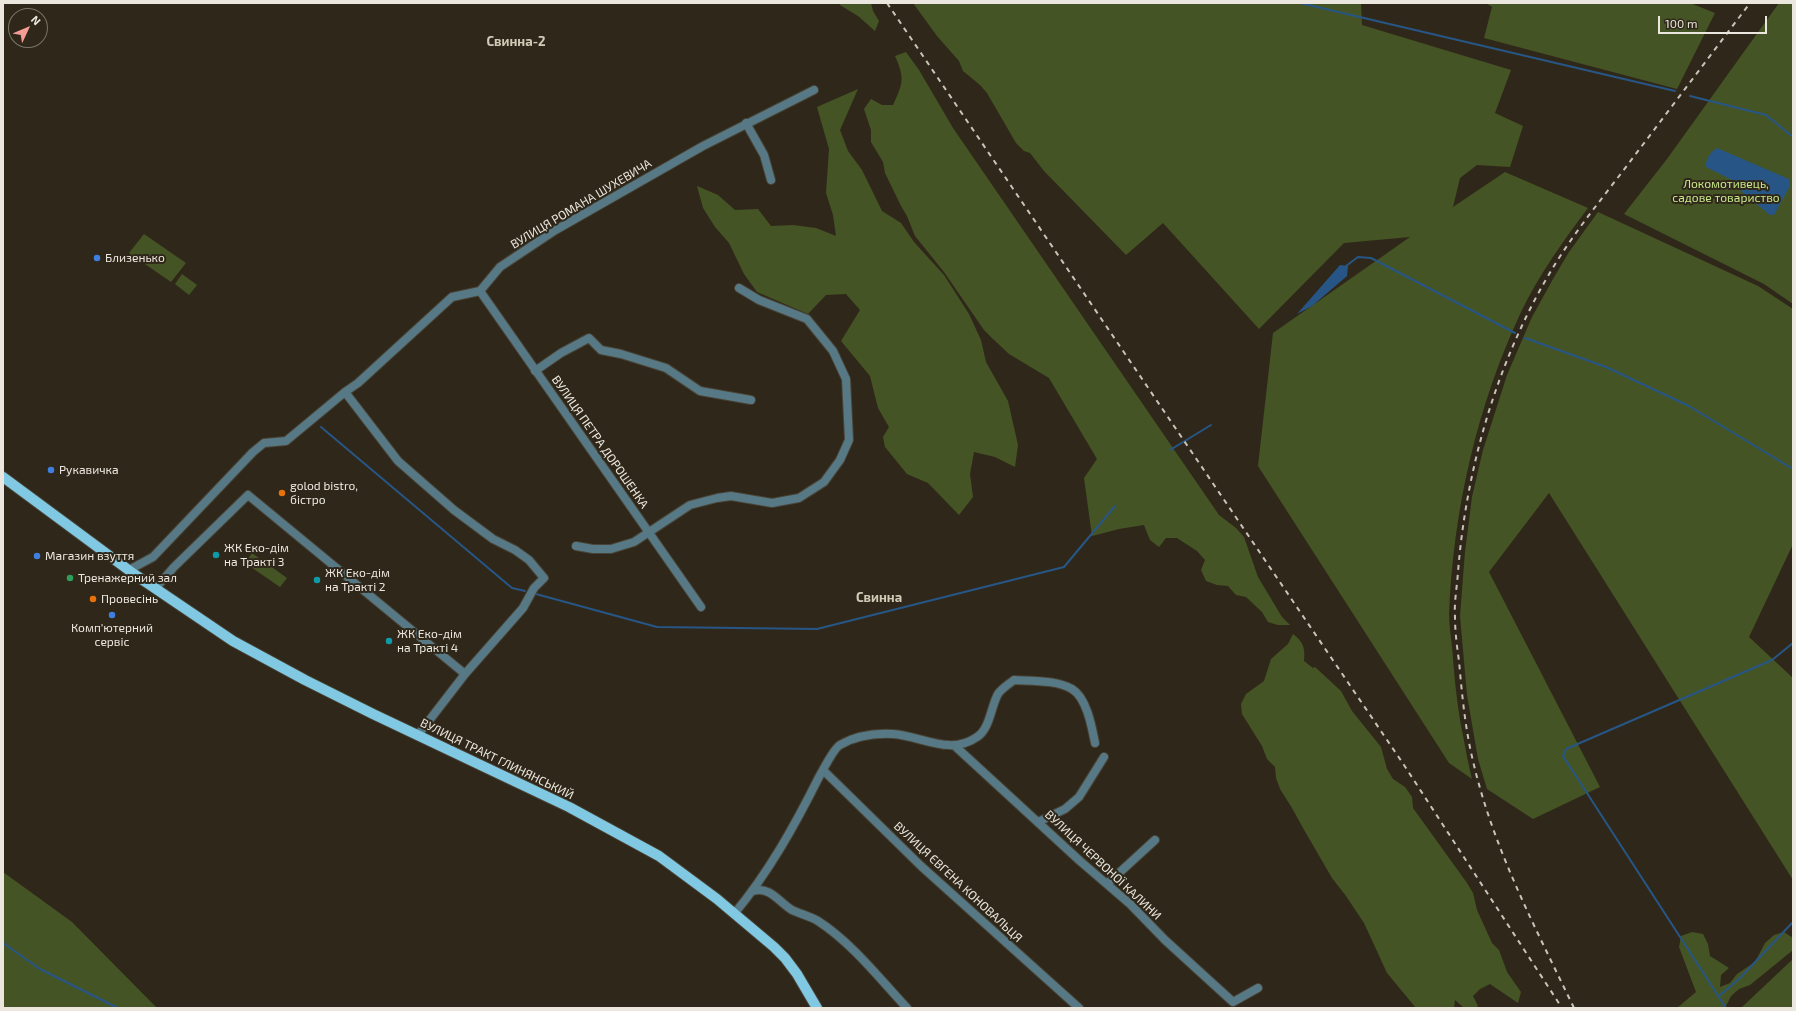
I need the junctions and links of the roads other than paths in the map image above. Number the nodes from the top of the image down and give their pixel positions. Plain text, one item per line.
1 (814, 90) dead end
2 (746, 123) junction
3 (771, 180) dead end
4 (739, 288) dead end
5 (480, 291) junction
6 (535, 371) junction
7 (345, 392) junction
8 (750, 400) dead end
9 (3, 477) edge
10 (649, 533) junction
11 (576, 546) dead end
12 (131, 572) junction
13 (155, 589) junction
14 (701, 607) dead end
15 (465, 674) junction
16 (418, 735) junction
17 (1094, 743) dead end
18 (956, 746) junction
19 (1104, 757) dead end
20 (822, 770) junction
21 (1038, 822) junction
22 (1155, 840) dead end
23 (1108, 884) junction
24 (753, 891) junction
25 (734, 914) junction
26 (1258, 988) dead end
27 (817, 1008) edge
28 (907, 1008) edge
29 (1079, 1008) edge

1 - 2 street, ВУЛИЦЯ РОМАНА ШУХЕВИЧА
2 - 3 street
2 - 5 street, ВУЛИЦЯ РОМАНА ШУХЕВИЧА
4 - 10 street
5 - 6 street, ВУЛИЦЯ ПЕТРА ДОРОШЕНКА
5 - 7 street
6 - 8 street
6 - 10 street, ВУЛИЦЯ ПЕТРА ДОРОШЕНКА
7 - 12 street
7 - 15 street
9 - 12 main road, ВУЛИЦЯ ТРАКТ ГЛИНЯНСЬКИЙ
10 - 11 street
10 - 14 street, ВУЛИЦЯ ПЕТРА ДОРОШЕНКА
12 - 13 main road, ВУЛИЦЯ ТРАКТ ГЛИНЯНСЬКИЙ
13 - 15 street
13 - 16 main road, ВУЛИЦЯ ТРАКТ ГЛИНЯНСЬКИЙ
15 - 16 street
16 - 25 main road, ВУЛИЦЯ ТРАКТ ГЛИНЯНСЬКИЙ
17 - 18 street
18 - 20 street
18 - 21 street, ВУЛИЦЯ ЧЕРВОНОЇ КАЛИНИ
19 - 21 street
20 - 24 street
20 - 29 street, ВУЛИЦЯ ЄВГЕНА КОНОВАЛЬЦЯ
21 - 23 street, ВУЛИЦЯ ЧЕРВОНОЇ КАЛИНИ
22 - 23 street
23 - 26 street, ВУЛИЦЯ ЧЕРВОНОЇ КАЛИНИ
24 - 25 street
24 - 28 street
25 - 27 main road, ВУЛИЦЯ ТРАКТ ГЛИНЯНСЬКИЙ

